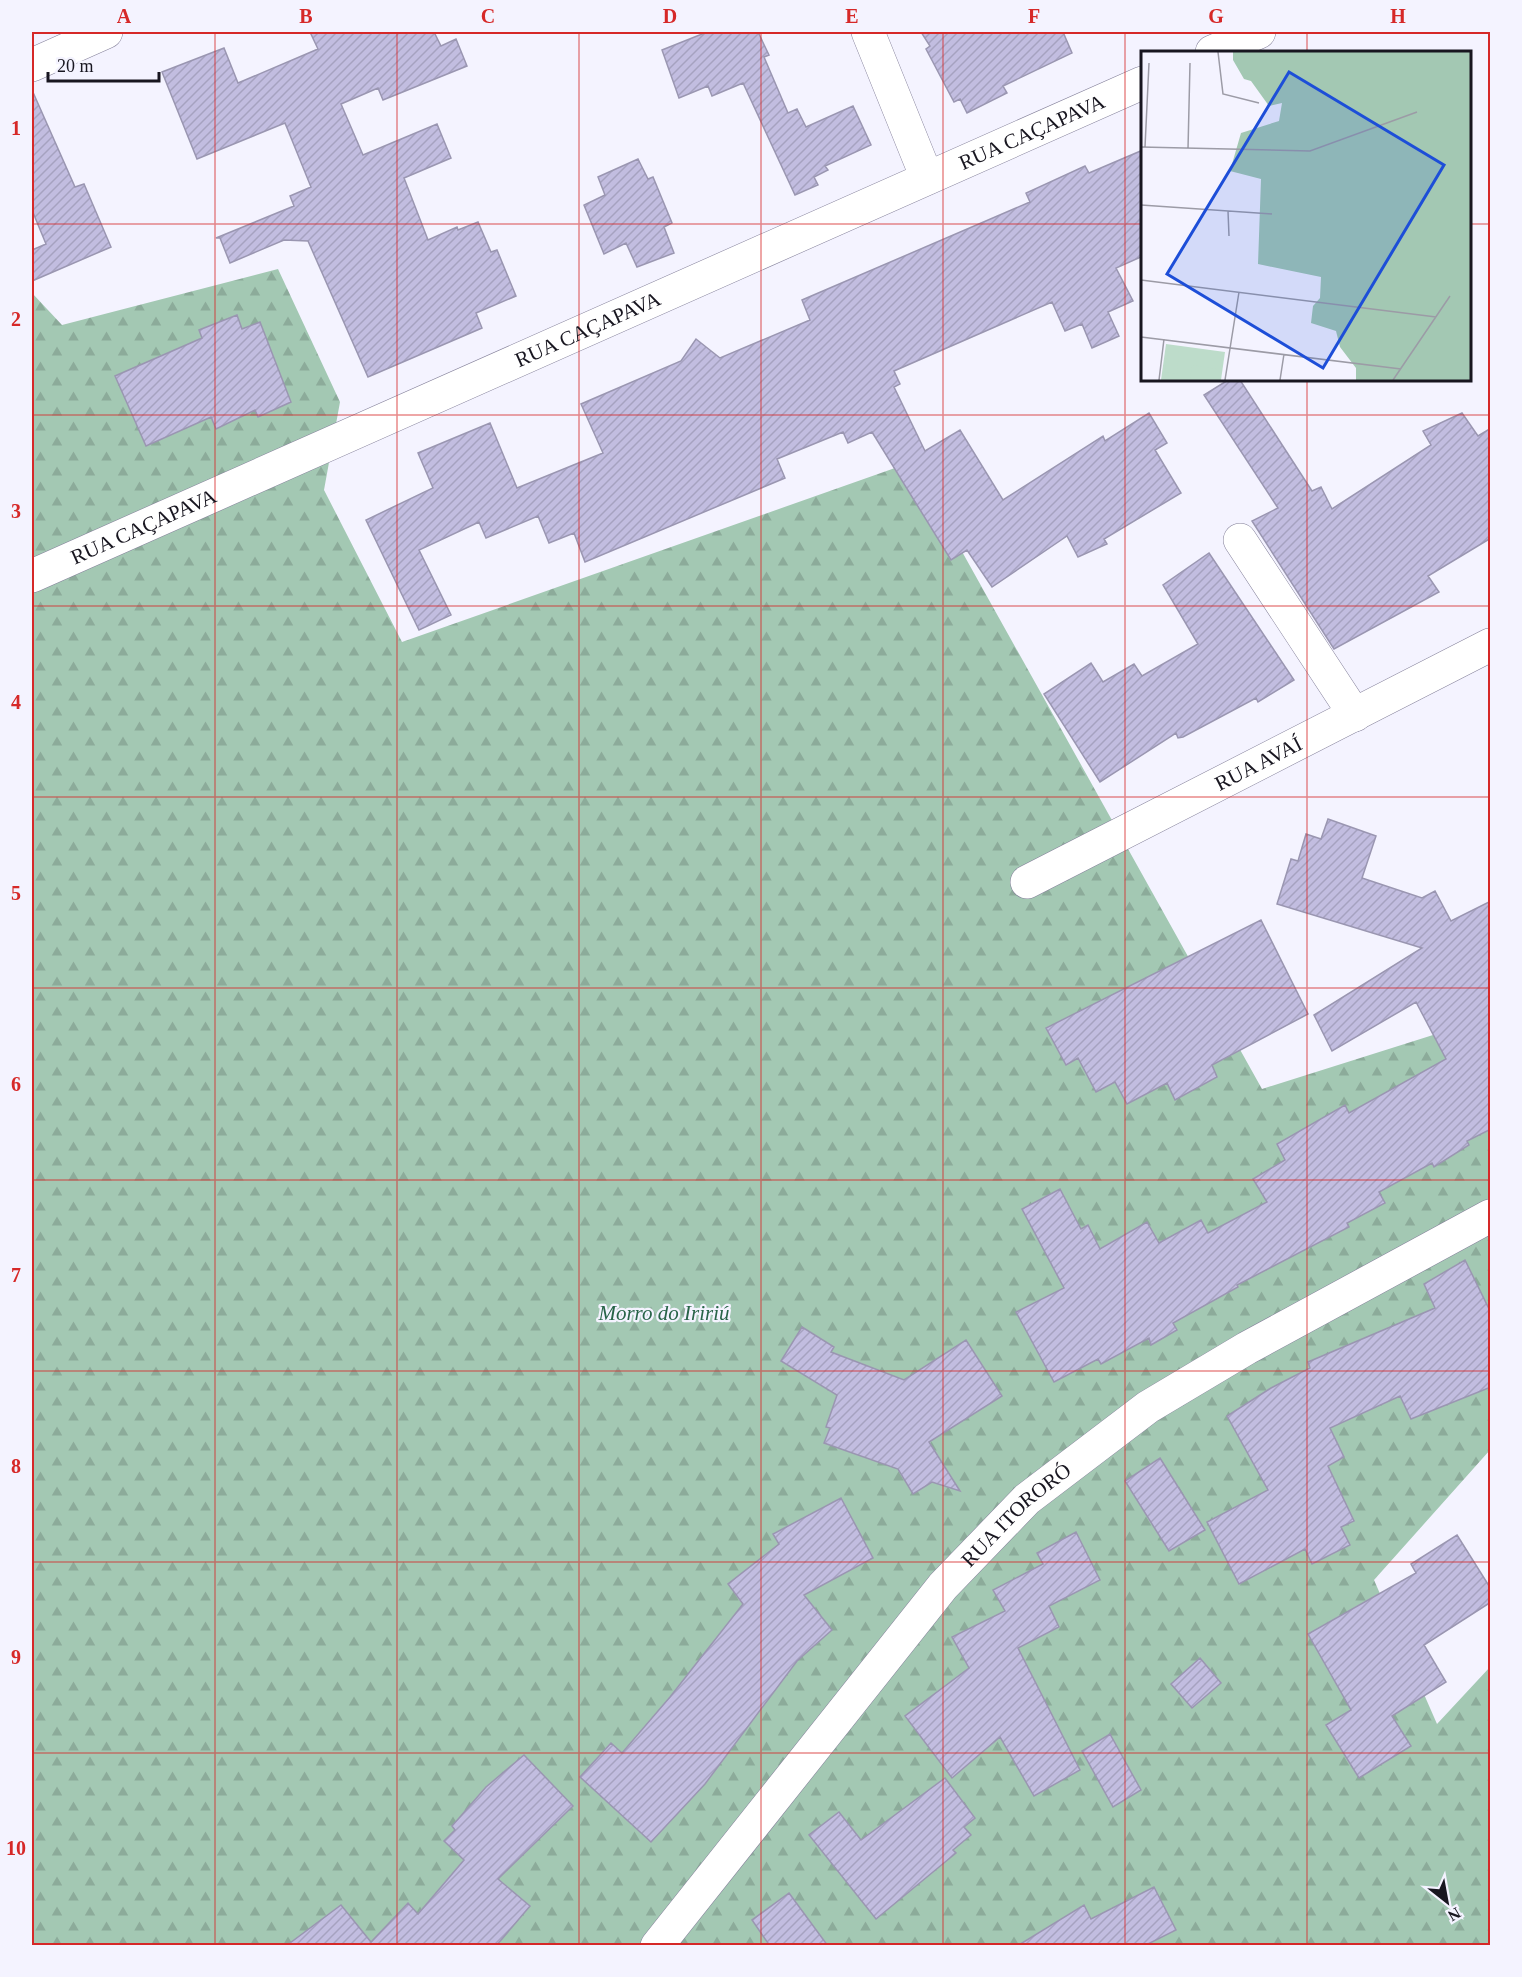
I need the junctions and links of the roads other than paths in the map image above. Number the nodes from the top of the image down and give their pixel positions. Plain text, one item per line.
1 (106, 32) edge
2 (868, 32) edge
3 (1259, 32) edge
4 (1214, 51) edge
5 (32, 65) edge
6 (1141, 84) edge
7 (927, 178) junction
8 (1240, 540) dead end
9 (32, 576) edge
10 (1491, 645) edge
11 (1354, 715) junction
12 (1027, 882) dead end
13 (1491, 1216) edge
14 (657, 1946) edge

1 - 5 street
2 - 7 street
3 - 4 street
6 - 7 street, RUA CAÇAPAVA
7 - 9 street, RUA CAÇAPAVA
8 - 11 street
10 - 11 street, RUA AVAÍ
11 - 12 street, RUA AVAÍ
13 - 14 street, RUA ITORORÓ

